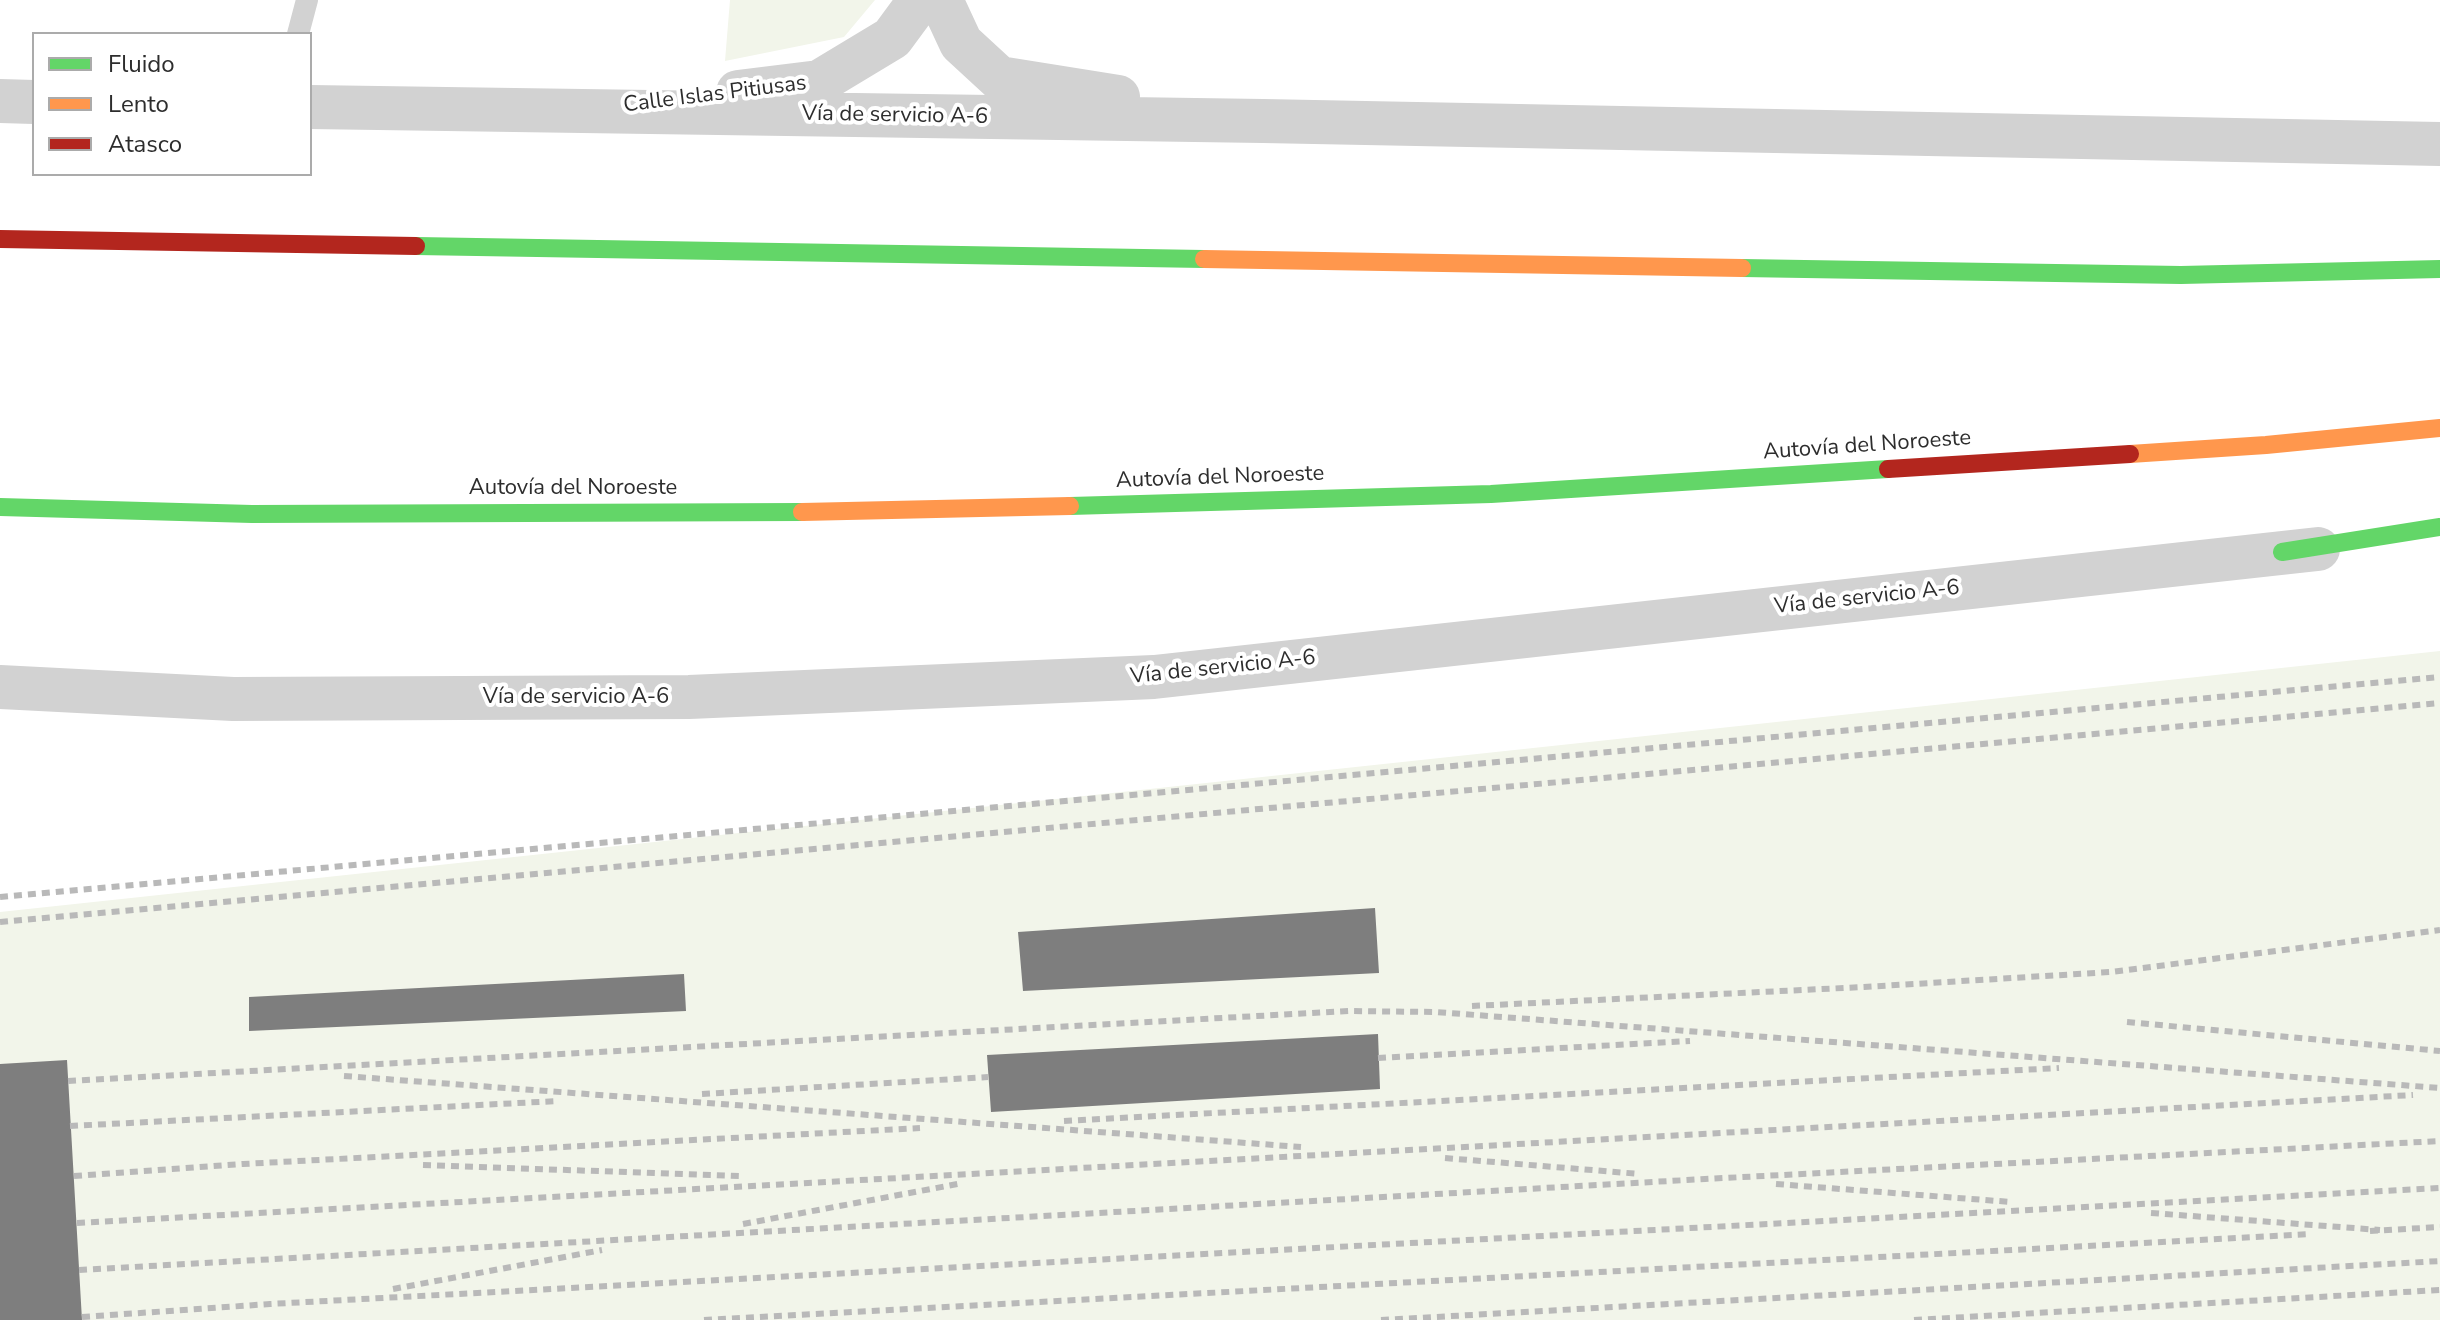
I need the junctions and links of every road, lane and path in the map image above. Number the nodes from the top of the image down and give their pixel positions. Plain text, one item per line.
1 (307, 0) edge
2 (920, 0) edge
3 (941, 0) edge
4 (299, 32) edge
5 (0, 101) edge
6 (32, 102) edge
7 (312, 107) edge
8 (575, 112) junction
9 (1263, 121) junction
10 (2440, 144) edge
11 (0, 239) edge
12 (2440, 269) edge
13 (2440, 428) edge
14 (0, 507) edge
15 (2440, 527) edge
16 (2440, 537) edge
17 (2282, 552) junction
18 (0, 687) edge

1 - 4 lane
2 - 8 street, Calle Islas Pitiusas
3 - 9 street
5 - 6 street
7 - 8 street, Vía de servicio A-6
8 - 9 street, Vía de servicio A-6
9 - 10 street, Vía de servicio A-6
11 - 12 highway
13 - 14 highway, Autovía del Noroeste
15 - 17 highway
16 - 17 street, Vía de servicio A-6
17 - 18 street, Vía de servicio A-6

